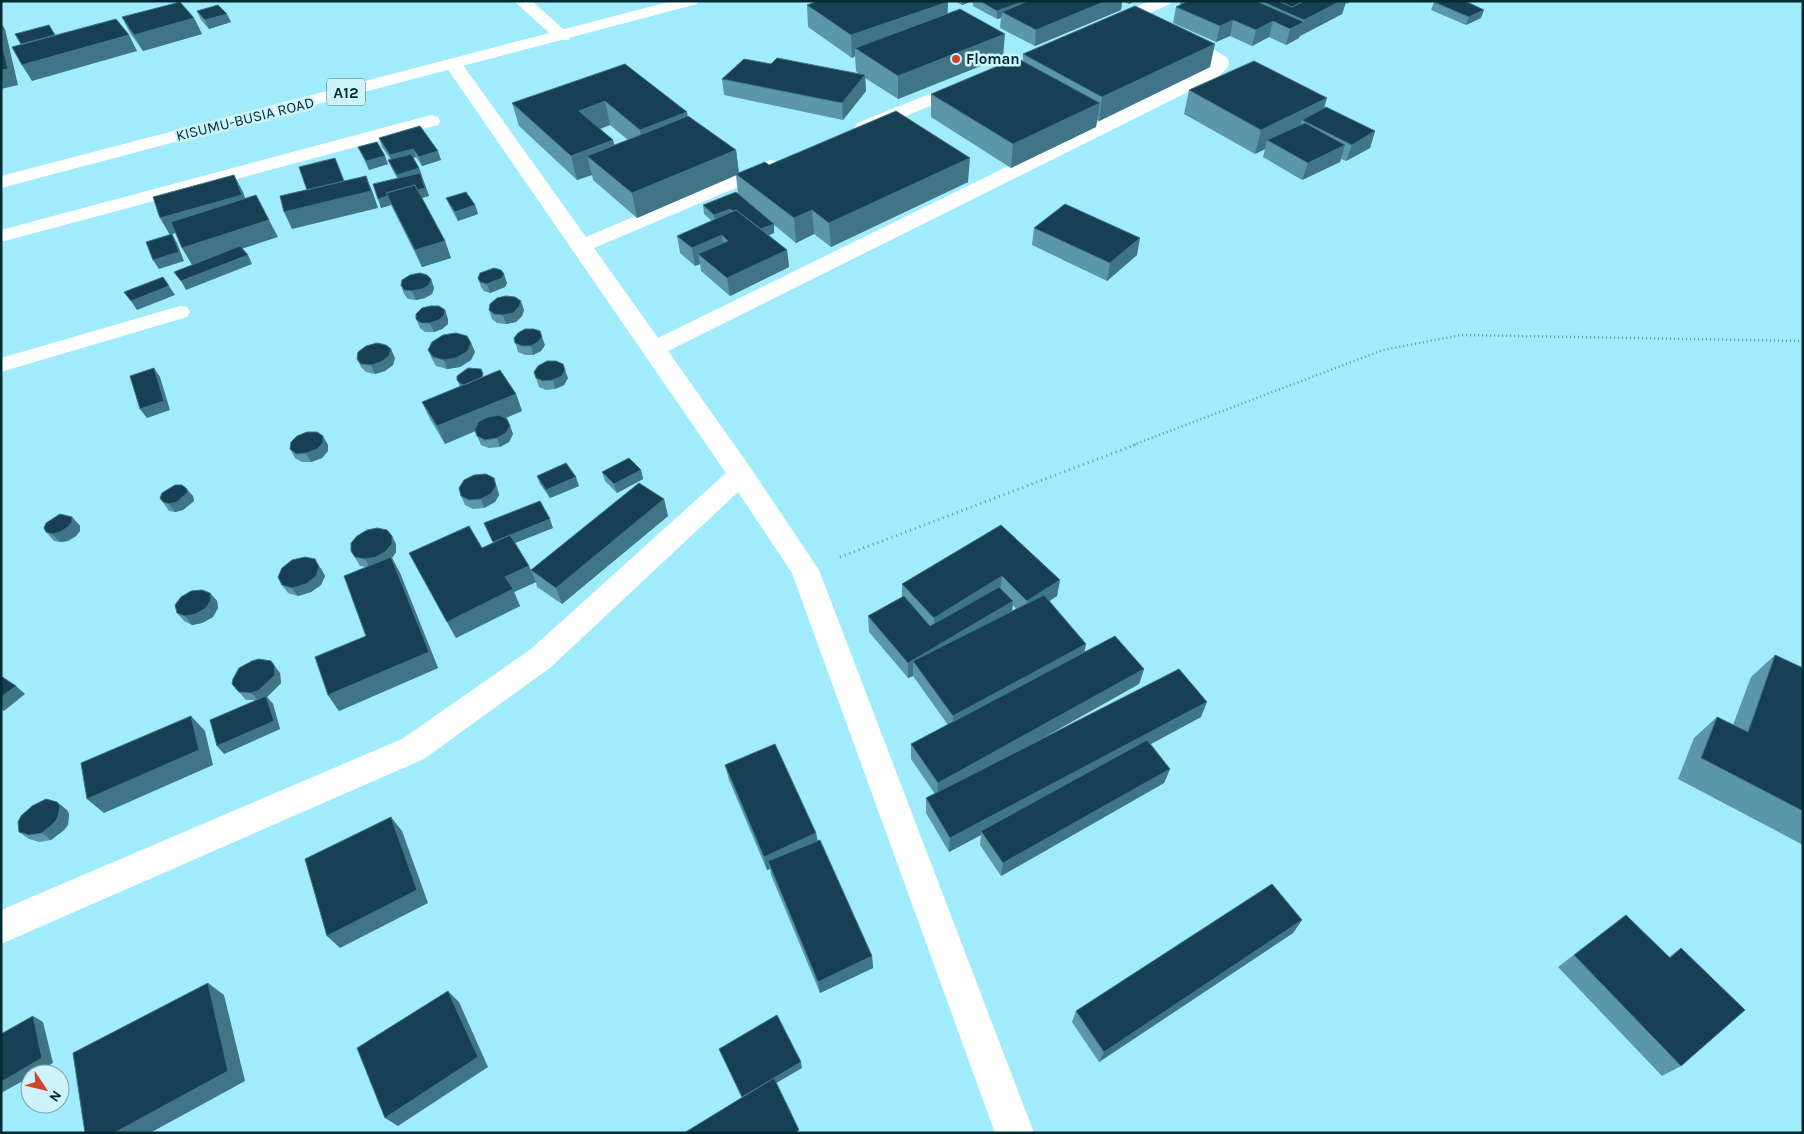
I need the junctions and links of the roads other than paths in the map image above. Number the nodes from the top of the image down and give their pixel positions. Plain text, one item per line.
1 (522, 1) edge
2 (691, 1) edge
3 (1164, 1) edge
4 (1153, 20) junction
5 (1094, 30) edge
6 (563, 36) junction
7 (454, 65) junction
8 (976, 80) edge
9 (431, 121) dead end
10 (851, 133) edge
11 (788, 159) edge
12 (1, 182) edge
13 (1, 236) edge
14 (582, 246) junction
15 (180, 312) dead end
16 (654, 349) junction
17 (1, 365) edge
18 (741, 474) junction
19 (1, 927) edge
20 (1015, 1133) edge

1 - 6 main road
2 - 6 main road, KISUMU-BUSIA ROAD / A12
3 - 4 main road
4 - 5 main road
4 - 16 main road
6 - 7 main road, KISUMU-BUSIA ROAD / A12
7 - 12 main road, KISUMU-BUSIA ROAD / A12
7 - 14 main road
8 - 10 main road
9 - 13 main road
11 - 14 main road
14 - 16 main road
15 - 17 lane
16 - 18 main road
18 - 19 main road
18 - 20 main road

